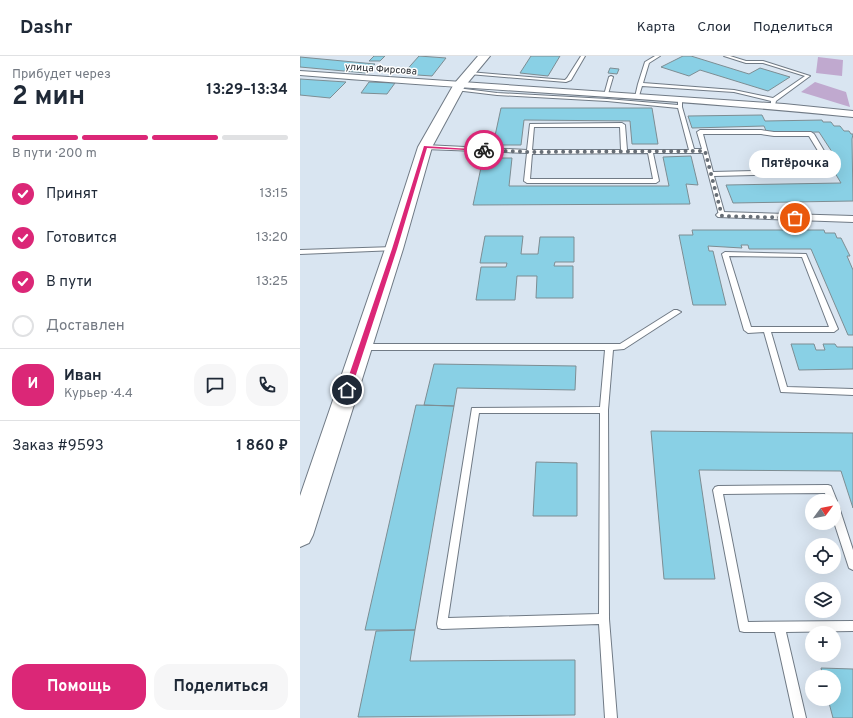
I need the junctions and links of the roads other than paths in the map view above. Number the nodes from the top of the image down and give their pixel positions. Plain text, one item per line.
1 (484, 56) edge
2 (583, 56) edge
3 (658, 56) edge
4 (726, 56) edge
5 (300, 73) edge
6 (611, 77) dead end
7 (462, 82) junction
8 (640, 84) junction
9 (606, 94) junction
10 (637, 96) junction
11 (680, 103) junction
12 (774, 103) junction
13 (852, 115) edge
14 (425, 147) junction
15 (705, 151) junction
16 (530, 152) junction
17 (624, 152) junction
18 (650, 152) junction
19 (692, 152) junction
20 (711, 174) junction
21 (722, 216) joint
22 (853, 219) edge
23 (394, 249) junction
24 (300, 252) edge
25 (677, 312) dead end
26 (767, 330) junction
27 (362, 347) junction
28 (609, 347) junction
29 (853, 392) edge
30 (604, 410) junction
31 (830, 494) edge
32 (841, 528) edge
33 (300, 535) edge
34 (853, 565) edge
35 (604, 618) junction
36 (779, 626) junction
37 (853, 626) edge
38 (610, 718) edge
39 (800, 718) edge

1 - 7 street
2 - 7 lane
3 - 8 lane
4 - 12 lane
5 - 7 street, улица Фирсова
6 - 9 lane
7 - 9 street, улица Фирсова
7 - 11 lane
7 - 14 street
8 - 10 lane
8 - 12 lane
9 - 10 street, улица Фирсова
10 - 11 street, улица Фирсова
11 - 12 street, улица Фирсова
11 - 19 lane
12 - 13 street, улица Фирсова
14 - 16 lane
14 - 23 street
15 - 19 lane
15 - 20 lane
15 - 20 lane
16 - 17 lane
16 - 17 lane
16 - 18 lane
17 - 18 lane
18 - 19 lane
20 - 21 lane
21 - 22 street
23 - 24 lane
23 - 27 street
25 - 28 lane
26 - 26 lane
26 - 29 lane
27 - 28 lane
27 - 33 street
28 - 30 lane
30 - 35 lane
30 - 35 lane
31 - 36 lane
32 - 34 lane
35 - 38 lane
36 - 37 lane
36 - 39 lane

